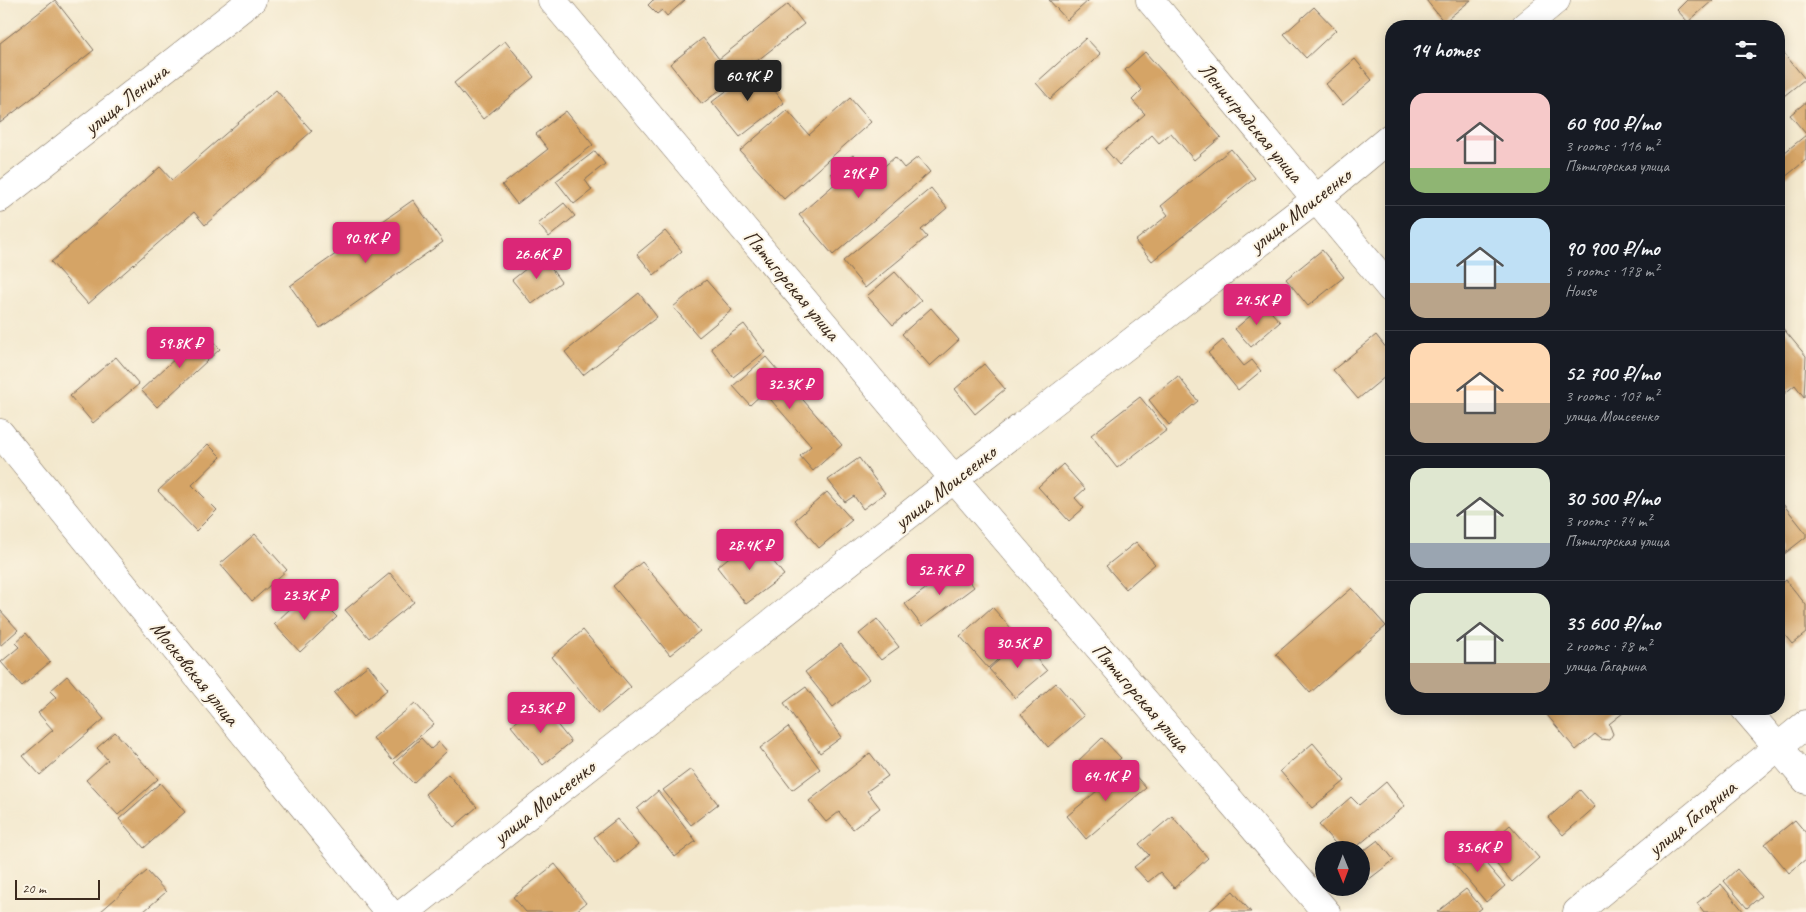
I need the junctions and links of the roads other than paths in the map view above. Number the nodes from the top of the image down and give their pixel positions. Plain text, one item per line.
1 (252, 0) edge
2 (552, 0) edge
3 (1150, 0) edge
4 (1556, 0) edge
5 (1531, 20) edge
6 (1385, 142) edge
7 (0, 198) edge
8 (1315, 200) junction
9 (1385, 282) edge
10 (0, 433) edge
11 (954, 478) junction
12 (1750, 715) edge
13 (1806, 724) edge
14 (1778, 747) junction
15 (1806, 780) edge
16 (389, 912) edge
17 (405, 912) edge
18 (1326, 912) edge
19 (1577, 912) edge

1 - 7 street, улица Ленина
2 - 11 street, Пятигорская улица
3 - 8 street, Ленинградская улица
4 - 5 street
6 - 8 street, улица Моисеенко
8 - 9 street, Ленинградская улица
8 - 11 street, улица Моисеенко
10 - 16 street, Московская улица
11 - 17 street, улица Моисеенко
11 - 18 street, Пятигорская улица
12 - 14 street
13 - 14 street, улица Гагарина
14 - 15 street
14 - 19 street, улица Гагарина

